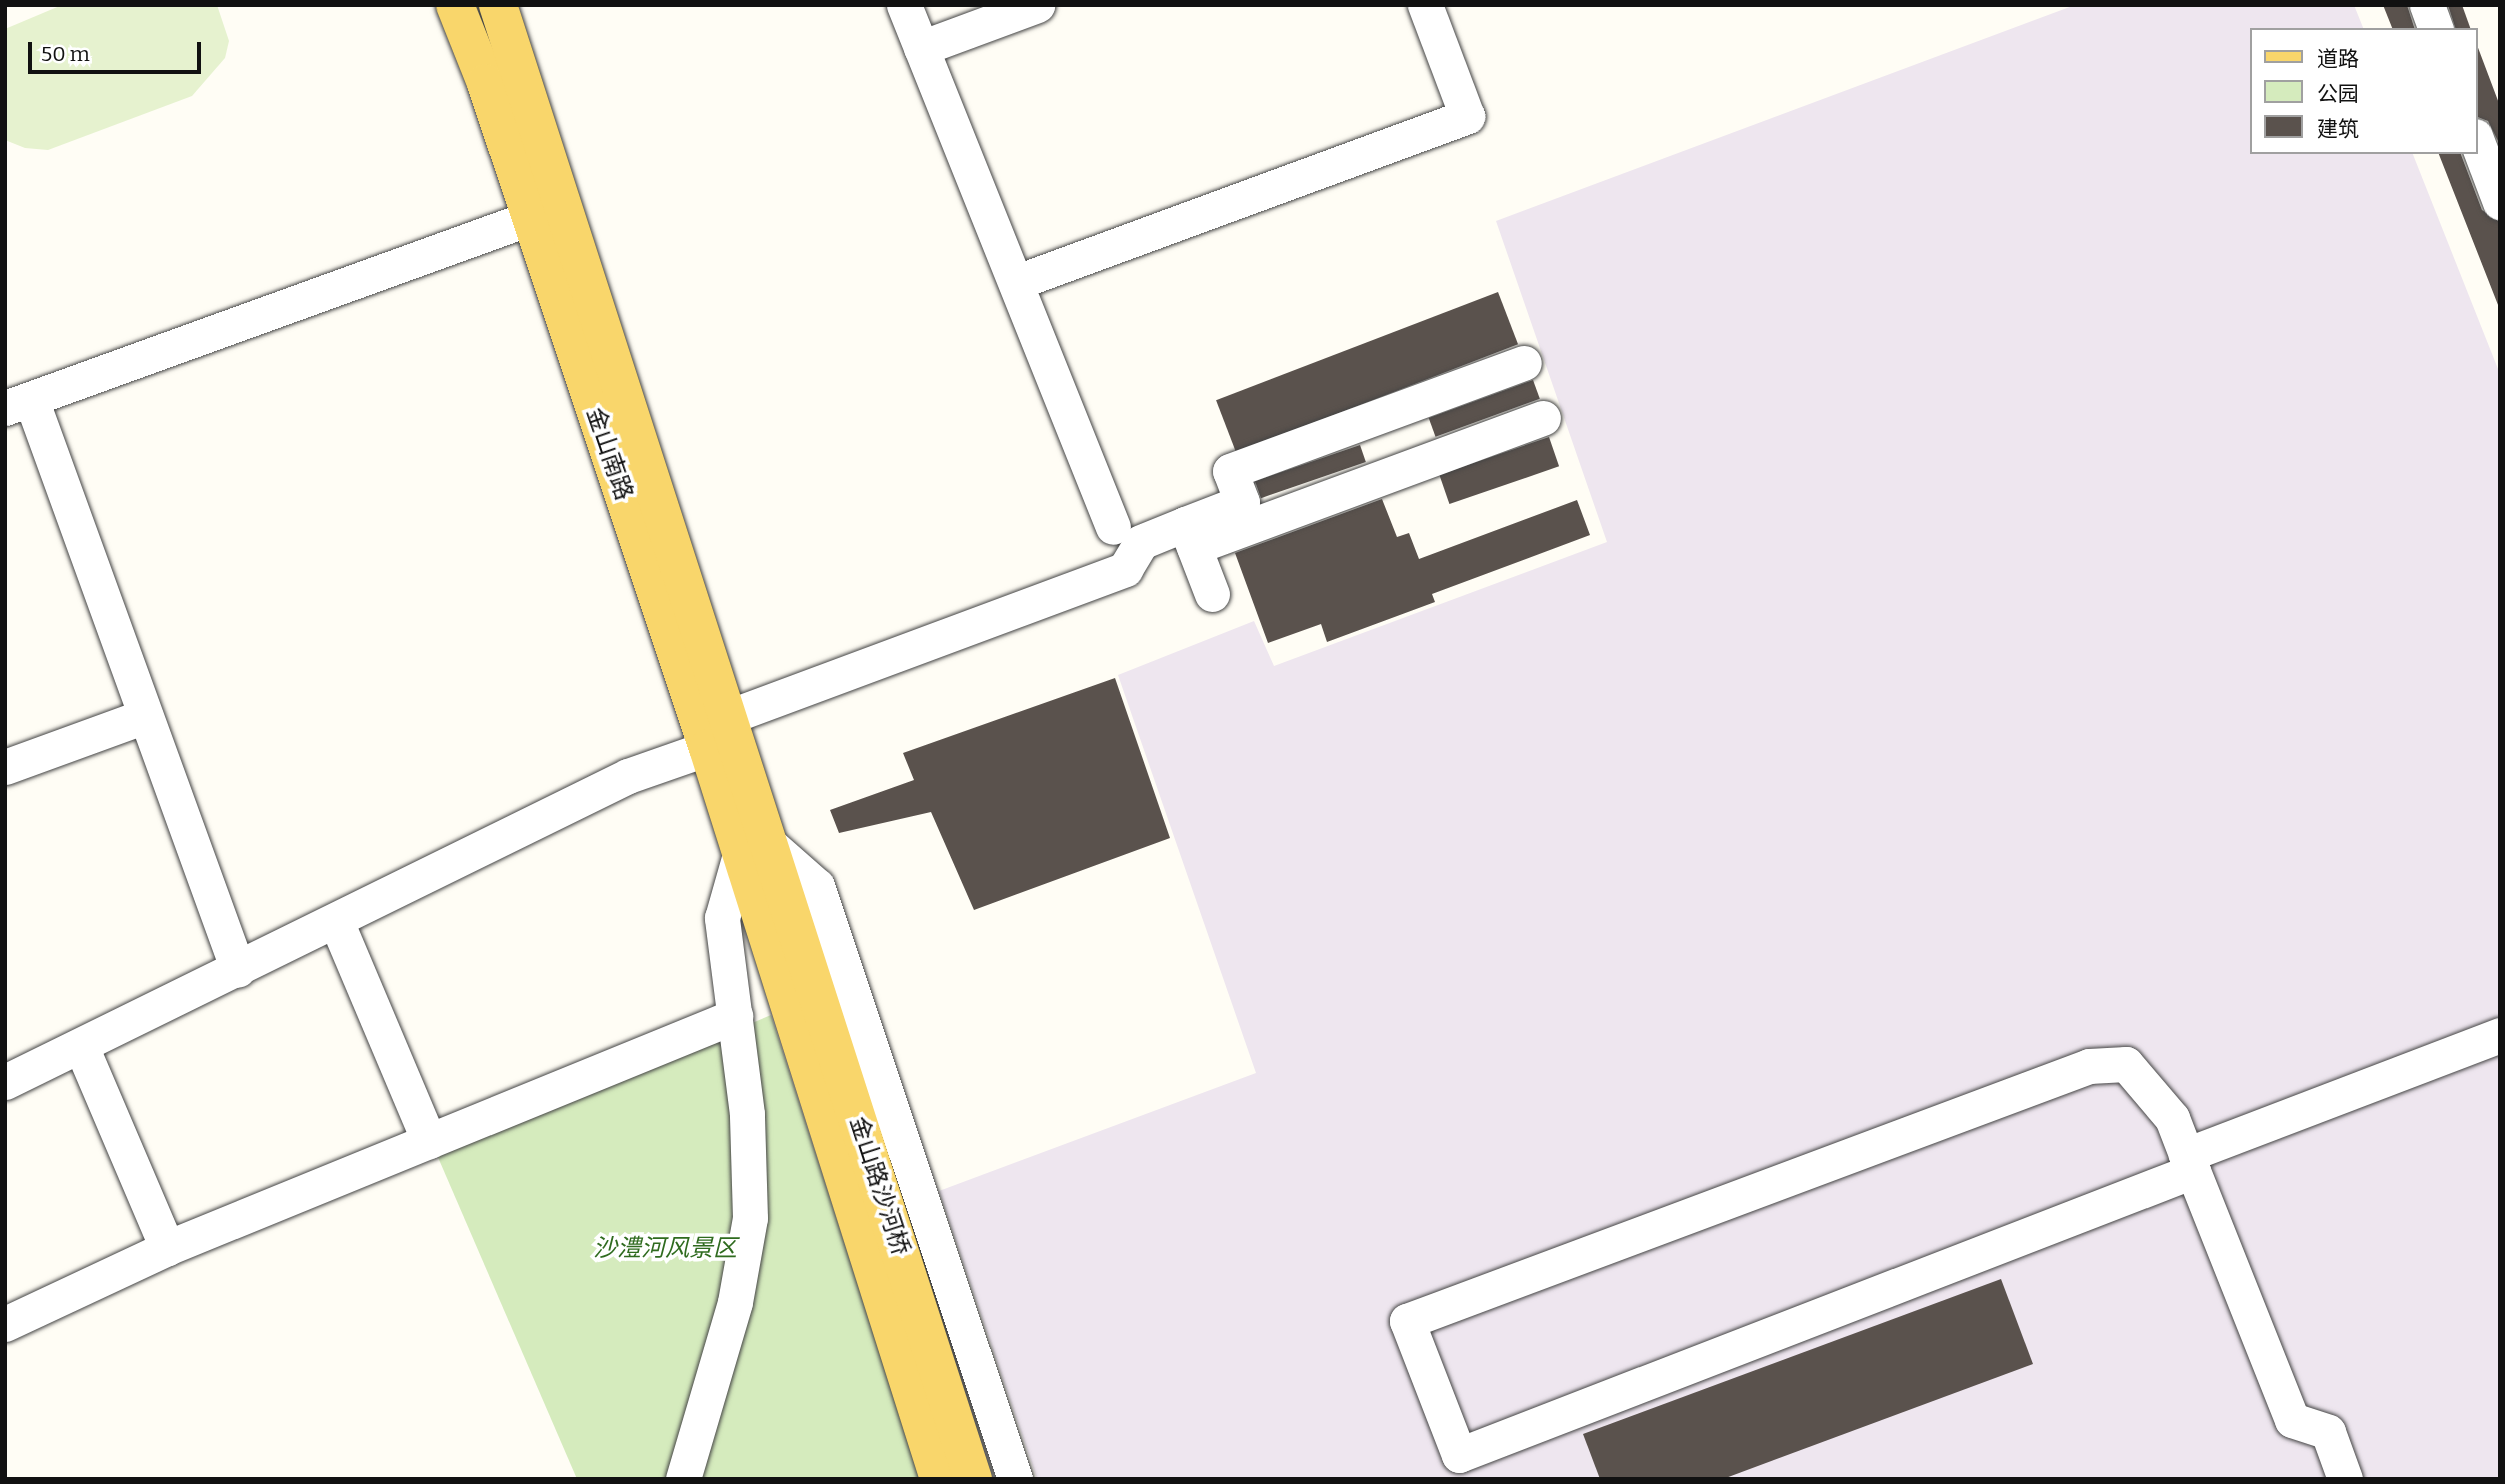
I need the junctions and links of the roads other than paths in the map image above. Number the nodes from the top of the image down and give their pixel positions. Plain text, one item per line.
1 (454, 5) edge
2 (498, 5) edge
3 (904, 5) edge
4 (1037, 5) edge
5 (1425, 5) edge
6 (2427, 5) edge
7 (2435, 28) edge
8 (921, 48) junction
9 (2477, 140) edge
10 (2497, 184) edge
11 (530, 218) junction
12 (1017, 282) junction
13 (1524, 363) dead end
14 (18, 403) edge
15 (1543, 418) dead end
16 (1113, 527) dead end
17 (1190, 535) junction
18 (1212, 594) dead end
19 (145, 716) junction
20 (718, 732) junction
21 (5, 767) edge
22 (754, 847) junction
23 (771, 900) junction
24 (337, 921) junction
25 (238, 971) junction
26 (735, 1016) junction
27 (2500, 1035) edge
28 (81, 1046) junction
29 (5, 1082) edge
30 (429, 1141) junction
31 (2190, 1163) junction
32 (167, 1248) junction
33 (5, 1324) edge
34 (682, 1479) edge
35 (939, 1479) edge
36 (973, 1479) edge
37 (1015, 1479) edge
38 (2345, 1479) edge

1 - 11 main road, 金山南路
2 - 20 main road, 金山南路
3 - 8 street
4 - 8 street
5 - 12 street
6 - 7 street
8 - 12 street
9 - 10 street
11 - 14 street
11 - 20 main road, 金山南路
12 - 16 street
13 - 17 street
14 - 19 street
15 - 17 street
17 - 18 street
17 - 20 street
19 - 21 street
19 - 25 street
20 - 22 main road, 金山南路
20 - 24 street
22 - 23 main road, 金山南路
22 - 26 street
22 - 37 street
23 - 35 main road, 金山路沙河桥
23 - 36 main road, 金山路沙河桥
24 - 25 street
24 - 30 street
25 - 28 street
26 - 30 street
26 - 34 street
27 - 31 street
28 - 29 street
28 - 32 street
30 - 32 street
31 - 31 street
31 - 38 street
32 - 33 street

